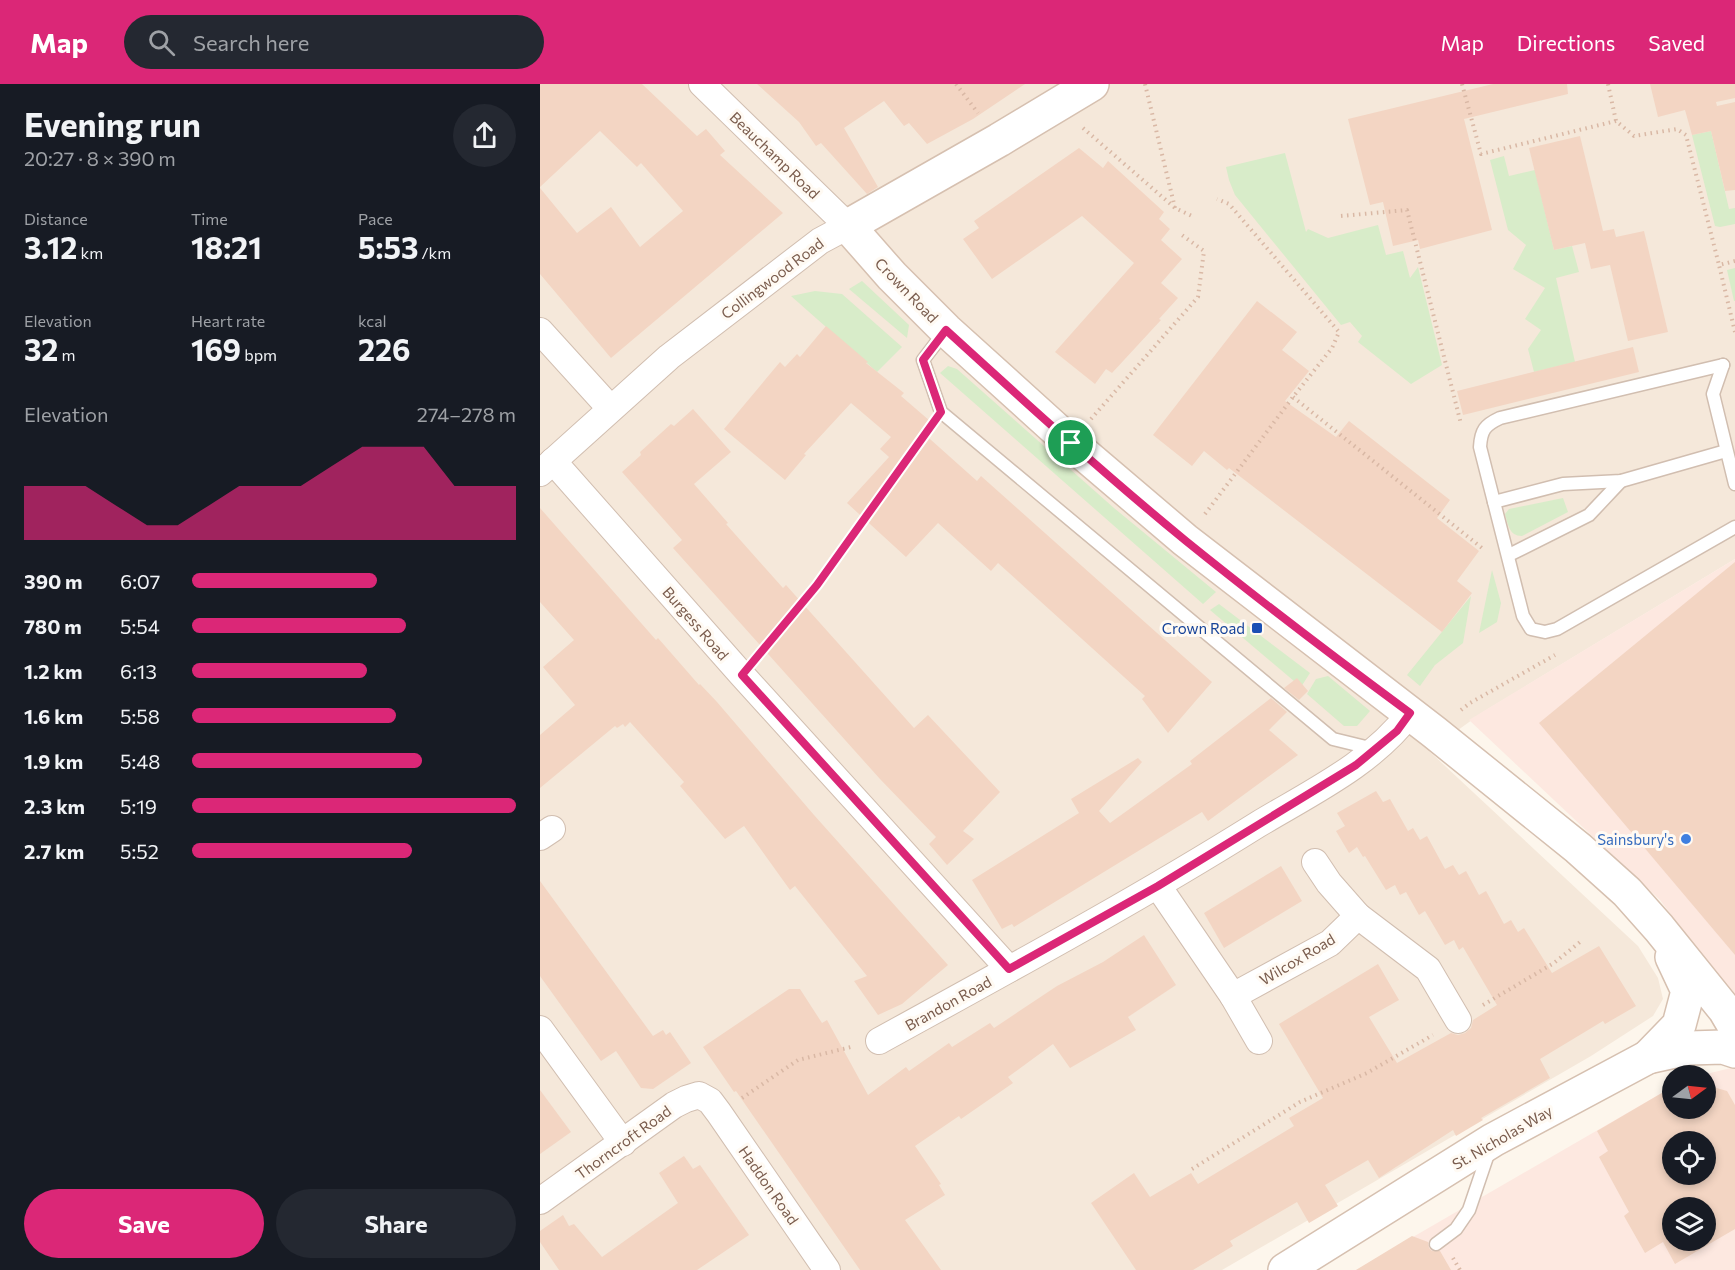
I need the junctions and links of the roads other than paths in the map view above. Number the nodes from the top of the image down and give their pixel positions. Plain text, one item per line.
1 (702, 84) edge
2 (1092, 84) edge
3 (848, 226) junction
4 (946, 330) junction
5 (540, 331) edge
6 (610, 408) junction
7 (1726, 451) junction
8 (547, 467) edge
9 (1621, 481) junction
10 (1735, 484) edge
11 (1494, 502) junction
12 (1735, 527) edge
13 (1509, 555) junction
14 (1410, 713) junction
15 (1376, 750) junction
16 (1315, 862) dead end
17 (1158, 886) junction
18 (1358, 916) junction
19 (1659, 928) junction
20 (1009, 969) junction
21 (1233, 996) junction
22 (1458, 1020) road end
23 (1735, 1028) edge
24 (540, 1029) edge
25 (879, 1041) road end
26 (1259, 1041) dead end
27 (1735, 1051) edge
28 (1648, 1057) junction
29 (714, 1107) joint
30 (1493, 1140) junction
31 (623, 1143) junction
32 (540, 1201) edge
33 (1437, 1244) dead end
34 (827, 1270) edge
35 (1285, 1270) edge

1 - 3 street, Beauchamp Road
2 - 3 street, Collingwood Road
3 - 4 street, Crown Road
3 - 6 street, Collingwood Road
4 - 14 street, Crown Road
4 - 15 lane
5 - 6 street
6 - 8 street, Collingwood Road
7 - 9 lane
7 - 10 lane
7 - 11 lane
8 - 20 street, Burgess Road
9 - 11 lane
9 - 13 lane
11 - 13 lane
12 - 13 lane
14 - 15 street, Brandon Road
14 - 19 street, Crown Road
15 - 17 street, Brandon Road
16 - 18 street
17 - 20 street, Brandon Road
17 - 21 street
18 - 21 street, Wilcox Road
18 - 22 street
19 - 23 street, Crown Road
19 - 28 street, Crown Road
20 - 25 street, Brandon Road
21 - 26 street
24 - 31 street
27 - 28 street, St. Nicholas Way
28 - 30 street, St. Nicholas Way
29 - 31 street, Thorncroft Road
29 - 34 street, Haddon Road
30 - 33 lane
30 - 35 street, St. Nicholas Way
31 - 32 street, Thorncroft Road

